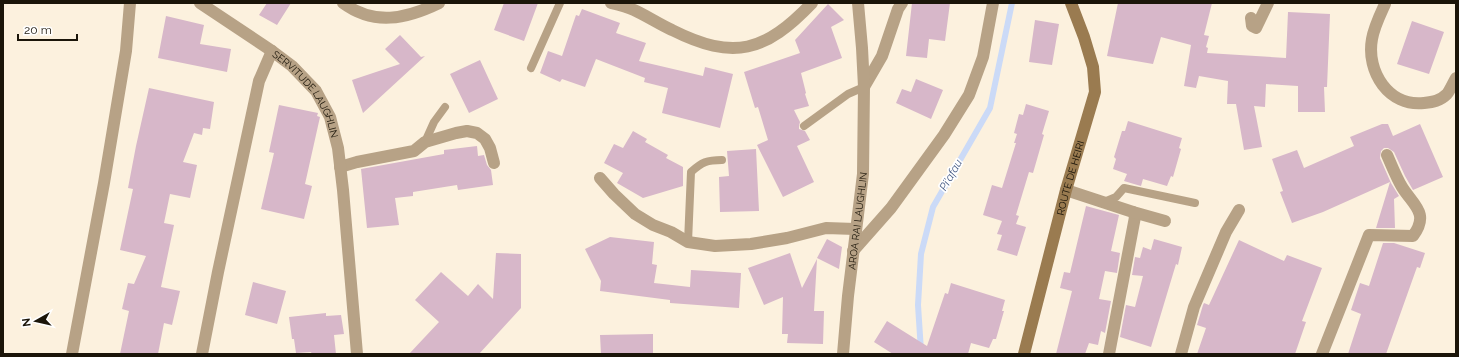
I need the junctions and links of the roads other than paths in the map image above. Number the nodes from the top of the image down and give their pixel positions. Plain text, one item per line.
1 (130, 3) edge
2 (200, 3) edge
3 (343, 3) edge
4 (439, 3) edge
5 (560, 3) edge
6 (611, 3) edge
7 (812, 3) edge
8 (858, 3) edge
9 (902, 3) edge
10 (993, 3) edge
11 (1071, 3) edge
12 (1268, 3) edge
13 (1385, 4) dead end
14 (1251, 18) dead end
15 (272, 51) junction
16 (531, 68) dead end
17 (1456, 78) edge
18 (864, 87) junction
19 (445, 107) dead end
20 (804, 126) dead end
21 (425, 142) junction
22 (1387, 156) dead end
23 (722, 160) dead end
24 (494, 163) dead end
25 (340, 167) junction
26 (600, 178) dead end
27 (1066, 190) junction
28 (1104, 202) junction
29 (1195, 203) dead end
30 (1239, 210) dead end
31 (1133, 212) junction
32 (1165, 221) dead end
33 (855, 229) junction
34 (688, 242) junction
35 (853, 252) junction
36 (72, 354) edge
37 (202, 354) edge
38 (357, 354) edge
39 (843, 354) edge
40 (1024, 354) edge
41 (1109, 354) edge
42 (1181, 354) edge
43 (1322, 354) edge

1 - 36 street
2 - 15 street
3 - 4 street
5 - 16 lane
6 - 7 street
8 - 18 street, AROA RAI LAUGHLIN
9 - 18 street, AROA RAI LAUGHLIN
10 - 35 street
11 - 27 main road, ROUTE DE HEIRI
12 - 14 street
13 - 17 street
15 - 25 street, SERVITUDE LAUGHLIN
15 - 37 street, SERVITUDE LAUGHLIN
18 - 20 lane
18 - 33 street, AROA RAI LAUGHLIN
19 - 21 lane
21 - 24 street
21 - 25 street
22 - 43 street
23 - 34 lane
25 - 38 street, SERVITUDE LAUGHLIN
26 - 34 street
27 - 28 street
27 - 40 main road, ROUTE DE HEIRI
28 - 29 lane
28 - 31 street
30 - 42 street
31 - 32 street
31 - 41 street
33 - 34 street
33 - 35 street, AROA RAI LAUGHLIN
35 - 39 street, AROA RAI LAUGHLIN

